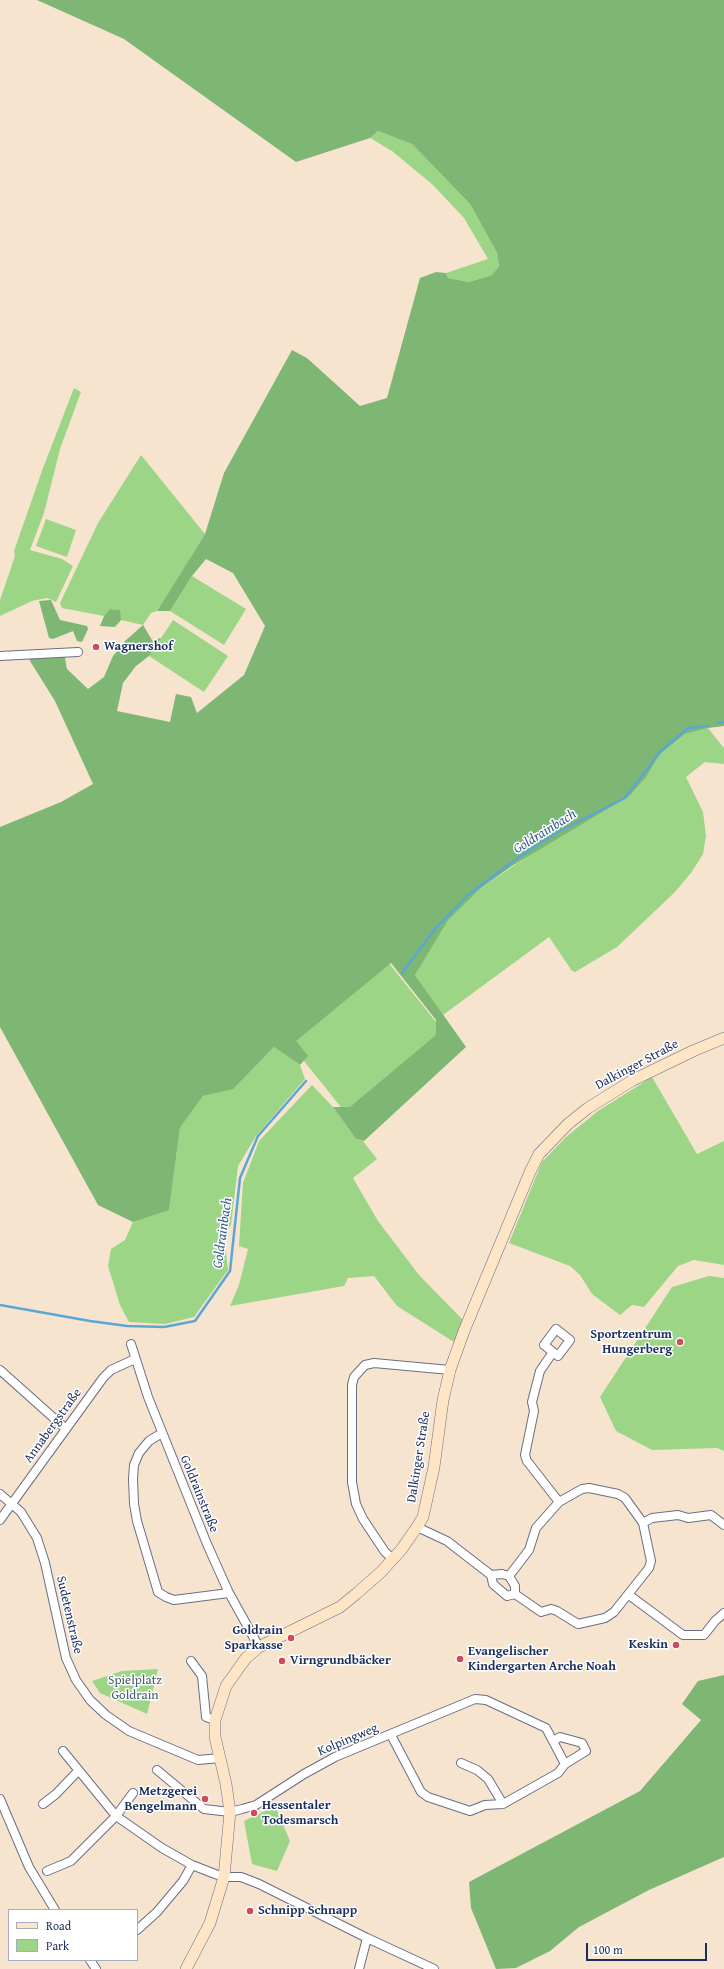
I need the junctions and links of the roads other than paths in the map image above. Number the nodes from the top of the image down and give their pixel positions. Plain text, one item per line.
1 (78, 652) dead end
2 (0, 656) edge
3 (724, 1038) edge
4 (132, 1344) dead end
5 (553, 1352) dead end
6 (135, 1359) junction
7 (0, 1370) edge
8 (450, 1370) junction
9 (66, 1429) junction
10 (162, 1433) junction
11 (0, 1494) edge
12 (559, 1502) junction
13 (12, 1503) junction
14 (0, 1520) edge
15 (643, 1523) junction
16 (724, 1525) edge
17 (417, 1527) junction
18 (393, 1559) junction
19 (491, 1575) junction
20 (509, 1576) junction
21 (229, 1593) junction
22 (515, 1594) junction
23 (629, 1595) junction
24 (724, 1613) edge
25 (259, 1647) junction
26 (191, 1661) dead end
27 (215, 1720) junction
28 (391, 1735) junction
29 (553, 1741) junction
30 (63, 1751) dead end
31 (220, 1758) junction
32 (461, 1763) dead end
33 (565, 1764) junction
34 (157, 1770) dead end
35 (78, 1771) junction
36 (133, 1793) dead end
37 (0, 1799) edge
38 (43, 1804) dead end
39 (503, 1804) junction
40 (230, 1812) junction
41 (116, 1816) junction
42 (192, 1865) junction
43 (47, 1871) dead end
44 (224, 1877) junction
45 (54, 1909) edge
46 (138, 1929) edge
47 (367, 1938) junction
48 (186, 1969) edge
49 (359, 1969) edge
50 (434, 1969) edge

1 - 2 street
3 - 8 street, Dalkinger Straße
4 - 6 street, Goldrainstraße
5 - 12 street
6 - 9 street, Annabergstraße
6 - 10 street, Goldrainstraße
7 - 9 street
8 - 17 street, Dalkinger Straße
8 - 18 street
9 - 13 street, Annabergstraße
10 - 21 street, Goldrainstraße
10 - 21 street
11 - 13 street, Sudetenstraße
12 - 15 street
12 - 20 street
13 - 14 street, Annabergstraße
13 - 31 street, Sudetenstraße
15 - 16 street
15 - 23 street
17 - 18 street, Dalkinger Straße
17 - 19 street
18 - 25 street, Dalkinger Straße
19 - 20 street
19 - 22 street
20 - 22 street
21 - 25 street, Goldrainstraße
22 - 23 street
23 - 24 street
25 - 27 street, Dalkinger Straße
26 - 27 street
27 - 31 street, Dalkinger Straße
28 - 29 street, Kolpingweg
28 - 39 street
28 - 40 street, Kolpingweg
29 - 33 street, Kolpingweg
29 - 33 street
30 - 35 street
31 - 40 street, Dalkinger Straße
32 - 39 street
33 - 39 street
34 - 40 street, Kolpingweg
35 - 38 street
35 - 41 street
36 - 41 street
37 - 45 street
40 - 44 street, Dalkinger Straße
41 - 42 street
41 - 43 street
42 - 44 street
42 - 46 street
44 - 47 street
44 - 48 street, Dalkinger Straße
47 - 49 street
47 - 50 street

